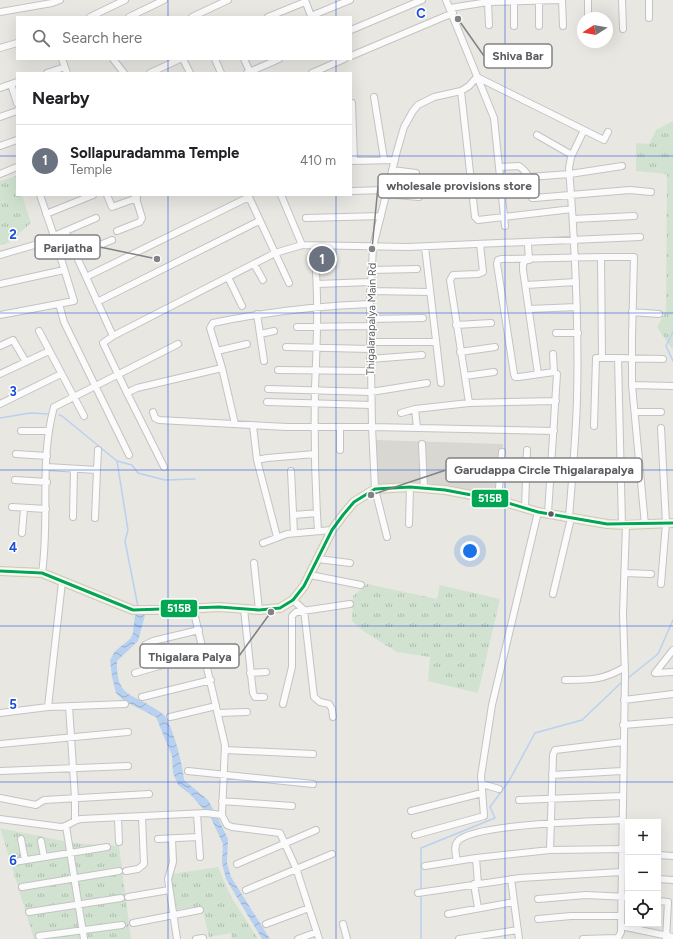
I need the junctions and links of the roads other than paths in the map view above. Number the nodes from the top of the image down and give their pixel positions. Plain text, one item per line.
1 (60, 0) edge
2 (126, 0) edge
3 (164, 0) edge
4 (228, 0) edge
5 (350, 0) edge
6 (422, 0) edge
7 (446, 0) edge
8 (562, 0) edge
9 (588, 0) edge
10 (622, 0) edge
11 (649, 0) edge
12 (305, 1) edge
13 (514, 1) junction
14 (539, 1) junction
15 (488, 2) junction
16 (451, 10) junction
17 (0, 12) edge
18 (588, 12) edge
19 (281, 15) edge
20 (92, 16) edge
21 (131, 16) edge
22 (194, 16) edge
23 (311, 16) edge
24 (313, 16) edge
25 (648, 18) dead end
26 (489, 25) dead end
27 (514, 26) dead end
28 (539, 26) dead end
29 (563, 26) dead end
30 (623, 29) dead end
31 (352, 30) edge
32 (16, 43) edge
33 (0, 48) edge
34 (352, 56) edge
35 (62, 60) edge
36 (114, 60) edge
37 (178, 60) edge
38 (184, 60) edge
39 (215, 60) edge
40 (244, 60) edge
41 (275, 60) edge
42 (342, 60) edge
43 (66, 70) edge
44 (53, 72) edge
45 (123, 72) edge
46 (152, 72) edge
47 (190, 72) edge
48 (221, 72) edge
49 (249, 72) edge
50 (314, 72) edge
51 (477, 77) junction
52 (14, 83) edge
53 (0, 88) edge
54 (461, 91) junction
55 (16, 96) edge
56 (374, 97) dead end
57 (352, 102) edge
58 (16, 111) edge
59 (0, 116) edge
60 (584, 130) junction
61 (608, 132) dead end
62 (537, 135) dead end
63 (16, 140) edge
64 (0, 146) edge
65 (572, 155) junction
66 (384, 159) junction
67 (395, 160) junction
68 (352, 161) edge
69 (622, 166) dead end
70 (16, 167) edge
71 (500, 167) junction
72 (392, 170) junction
73 (416, 173) dead end
74 (0, 174) edge
75 (570, 174) junction
76 (529, 177) junction
77 (530, 190) junction
78 (352, 191) edge
79 (501, 191) junction
80 (386, 192) junction
81 (651, 192) dead end
82 (571, 195) junction
83 (40, 196) edge
84 (91, 196) edge
85 (106, 196) edge
86 (281, 196) edge
87 (136, 197) edge
88 (419, 197) dead end
89 (572, 209) junction
90 (46, 214) junction
91 (381, 216) junction
92 (634, 216) dead end
93 (503, 217) junction
94 (96, 218) dead end
95 (306, 218) dead end
96 (573, 219) junction
97 (259, 221) junction
98 (505, 226) dead end
99 (65, 231) junction
100 (117, 231) dead end
101 (640, 237) dead end
102 (54, 238) junction
103 (575, 239) junction
104 (112, 240) dead end
105 (480, 244) junction
106 (302, 245) junction
107 (528, 245) dead end
108 (314, 246) junction
109 (373, 247) junction
110 (425, 247) junction
111 (275, 253) junction
112 (0, 255) edge
113 (76, 255) junction
114 (601, 257) junction
115 (575, 258) junction
116 (528, 260) junction
117 (254, 264) junction
118 (417, 269) dead end
119 (64, 270) junction
120 (371, 270) junction
121 (86, 277) junction
122 (228, 278) junction
123 (263, 280) dead end
124 (370, 282) junction
125 (576, 282) junction
126 (289, 283) dead end
127 (0, 284) edge
128 (317, 284) junction
129 (526, 285) junction
130 (370, 291) junction
131 (430, 292) junction
132 (97, 302) junction
133 (59, 304) junction
134 (370, 304) junction
135 (242, 306) dead end
136 (318, 306) junction
137 (577, 307) junction
138 (529, 309) junction
139 (632, 312) junction
140 (0, 314) edge
141 (257, 314) junction
142 (659, 314) dead end
143 (423, 318) dead end
144 (370, 319) junction
145 (491, 323) dead end
146 (456, 325) junction
147 (318, 326) junction
148 (370, 326) junction
149 (297, 327) dead end
150 (39, 331) dead end
151 (274, 332) dead end
152 (578, 332) junction
153 (556, 333) dead end
154 (260, 334) junction
155 (113, 336) junction
156 (370, 342) junction
157 (436, 342) junction
158 (178, 344) dead end
159 (247, 344) dead end
160 (0, 346) edge
161 (316, 347) junction
162 (495, 347) dead end
163 (286, 348) dead end
164 (370, 349) junction
165 (49, 351) junction
166 (217, 351) junction
167 (460, 352) junction
168 (553, 354) dead end
169 (422, 355) dead end
170 (602, 358) junction
171 (618, 358) junction
172 (370, 359) junction
173 (632, 359) junction
174 (663, 359) dead end
175 (264, 361) dead end
176 (26, 362) junction
177 (222, 368) junction
178 (278, 370) dead end
179 (316, 371) junction
180 (370, 371) junction
181 (494, 372) dead end
182 (554, 372) junction
183 (0, 374) edge
184 (61, 374) junction
185 (118, 374) junction
186 (538, 374) junction
187 (465, 376) junction
188 (427, 382) dead end
189 (441, 383) dead end
190 (632, 385) junction
191 (96, 386) junction
192 (673, 386) edge
193 (268, 389) dead end
194 (315, 390) junction
195 (371, 392) junction
196 (127, 393) junction
197 (74, 396) junction
198 (556, 401) junction
199 (267, 402) dead end
200 (469, 403) junction
201 (0, 404) edge
202 (315, 404) junction
203 (371, 405) junction
204 (415, 409) junction
205 (153, 412) dead end
206 (635, 412) junction
207 (661, 412) dead end
208 (401, 413) dead end
209 (84, 416) dead end
210 (235, 424) junction
211 (253, 426) junction
212 (594, 426) dead end
213 (340, 427) junction
214 (372, 427) junction
215 (315, 428) junction
216 (418, 428) junction
217 (661, 428) dead end
218 (21, 431) dead end
219 (49, 431) junction
220 (554, 431) junction
221 (422, 444) dead end
222 (98, 450) dead end
223 (340, 450) dead end
224 (527, 450) dead end
225 (502, 452) dead end
226 (16, 454) dead end
227 (315, 454) junction
228 (129, 455) dead end
229 (47, 456) junction
230 (257, 460) junction
231 (47, 467) junction
232 (164, 467) dead end
233 (74, 469) junction
234 (97, 470) junction
235 (291, 471) dead end
236 (15, 480) dead end
237 (46, 482) junction
238 (410, 487) junction
239 (424, 488) junction
240 (375, 489) junction
241 (498, 500) junction
242 (12, 507) dead end
243 (24, 508) junction
244 (525, 508) junction
245 (46, 509) junction
246 (317, 512) junction
247 (538, 512) junction
248 (548, 513) junction
249 (294, 515) junction
250 (73, 517) dead end
251 (95, 518) dead end
252 (570, 518) junction
253 (670, 523) edge
254 (409, 524) dead end
255 (624, 525) junction
256 (645, 525) junction
257 (332, 530) junction
258 (318, 531) junction
259 (22, 533) dead end
260 (294, 533) junction
261 (277, 537) junction
262 (387, 537) dead end
263 (263, 543) dead end
264 (318, 560) junction
265 (254, 563) dead end
266 (350, 563) dead end
267 (0, 571) edge
268 (42, 573) junction
269 (625, 573) junction
270 (651, 574) dead end
271 (310, 575) junction
272 (62, 582) junction
273 (660, 584) dead end
274 (360, 585) dead end
275 (553, 594) dead end
276 (293, 600) junction
277 (350, 604) dead end
278 (193, 608) junction
279 (244, 609) junction
280 (259, 610) junction
281 (304, 610) junction
282 (199, 630) junction
283 (673, 650) edge
284 (204, 653) junction
285 (625, 667) junction
286 (148, 669) junction
287 (266, 672) dead end
288 (673, 672) edge
289 (135, 673) dead end
290 (250, 674) junction
291 (210, 680) junction
292 (565, 680) dead end
293 (673, 694) edge
294 (142, 697) dead end
295 (264, 697) dead end
296 (624, 700) junction
297 (124, 704) dead end
298 (283, 704) dead end
299 (69, 706) junction
300 (216, 706) junction
301 (48, 708) junction
302 (247, 712) dead end
303 (0, 713) edge
304 (218, 713) junction
305 (170, 717) dead end
306 (333, 717) dead end
307 (673, 721) edge
308 (623, 725) junction
309 (128, 732) dead end
310 (71, 737) junction
311 (623, 742) junction
312 (0, 744) edge
313 (225, 750) junction
314 (313, 754) dead end
315 (128, 766) dead end
316 (73, 768) junction
317 (0, 771) edge
318 (188, 771) dead end
319 (622, 771) junction
320 (552, 774) junction
321 (224, 775) junction
322 (313, 784) dead end
323 (482, 784) junction
324 (499, 789) dead end
325 (482, 793) junction
326 (149, 794) dead end
327 (622, 796) junction
328 (0, 798) edge
329 (75, 798) junction
330 (552, 799) junction
331 (519, 800) dead end
332 (222, 801) junction
333 (292, 806) dead end
334 (411, 811) dead end
335 (197, 814) junction
336 (220, 814) junction
337 (142, 817) junction
338 (118, 818) junction
339 (0, 819) edge
340 (74, 820) junction
341 (622, 820) junction
342 (486, 822) junction
343 (551, 824) junction
344 (66, 826) junction
345 (316, 830) dead end
346 (415, 835) dead end
347 (198, 837) junction
348 (21, 839) dead end
349 (158, 839) dead end
350 (172, 839) junction
351 (41, 840) dead end
352 (119, 842) dead end
353 (285, 844) junction
354 (107, 847) dead end
355 (625, 848) edge
356 (550, 850) junction
357 (70, 853) junction
358 (332, 854) dead end
359 (661, 855) edge
360 (673, 856) edge
361 (44, 857) junction
362 (200, 857) dead end
363 (476, 858) junction
364 (25, 860) junction
365 (457, 861) junction
366 (14, 862) dead end
367 (237, 864) dead end
368 (425, 866) dead end
369 (296, 868) junction
370 (126, 871) dead end
371 (118, 872) dead end
372 (622, 872) junction
373 (74, 879) junction
374 (511, 879) junction
375 (661, 879) edge
376 (673, 880) edge
377 (476, 884) junction
378 (22, 887) dead end
379 (169, 890) junction
380 (246, 890) dead end
381 (421, 892) dead end
382 (128, 896) dead end
383 (625, 897) edge
384 (121, 898) dead end
385 (538, 899) dead end
386 (661, 901) edge
387 (514, 902) junction
388 (78, 904) junction
389 (309, 908) junction
390 (478, 908) junction
391 (200, 910) dead end
392 (29, 912) dead end
393 (448, 914) dead end
394 (173, 915) junction
395 (621, 916) junction
396 (538, 919) dead end
397 (133, 923) dead end
398 (266, 924) dead end
399 (343, 924) dead end
400 (122, 925) dead end
401 (621, 926) junction
402 (83, 930) junction
403 (518, 930) junction
404 (643, 931) junction
405 (317, 932) junction
406 (39, 936) dead end
407 (669, 937) edge
408 (203, 938) dead end
409 (84, 939) edge
410 (177, 939) edge
411 (196, 939) edge
412 (298, 939) edge
413 (319, 939) edge
414 (347, 939) edge
415 (459, 939) edge
416 (519, 939) edge
417 (583, 939) edge
418 (643, 939) edge

1 - 17 street
2 - 20 street
3 - 21 street
4 - 22 street
5 - 24 street
6 - 31 street
7 - 16 street
8 - 14 street
8 - 29 street
9 - 18 street
10 - 30 street
11 - 25 street
12 - 19 street
12 - 23 street
13 - 14 street
13 - 15 street
13 - 27 street
14 - 28 street
15 - 16 street
15 - 26 street
16 - 34 street
16 - 51 street
32 - 33 street
35 - 43 street
36 - 45 street
37 - 46 street
38 - 47 street
39 - 48 street
40 - 49 street
41 - 49 street
42 - 50 street
43 - 44 street
51 - 54 street, Thigalarapalya Main Rd
51 - 60 street
51 - 71 street
52 - 53 street
52 - 55 street
54 - 67 street, Thigalarapalya Main Rd
54 - 93 street
56 - 66 street
57 - 68 street
58 - 59 street
60 - 61 street
60 - 65 street
62 - 65 street
63 - 64 street
65 - 75 street
66 - 67 street
66 - 68 street
67 - 72 street, Thigalarapalya Main Rd
69 - 75 street
70 - 74 street
71 - 76 street
71 - 79 street
72 - 73 street
72 - 80 street, Thigalarapalya Main Rd
75 - 76 street
75 - 82 street
76 - 77 street
77 - 79 street
77 - 82 street
78 - 80 street
79 - 93 street
80 - 88 street
80 - 91 street, Thigalarapalya Main Rd
81 - 82 street
82 - 89 street
83 - 90 street
84 - 90 street
85 - 87 street
86 - 106 street
87 - 100 street
89 - 93 street
89 - 96 street
90 - 102 street
91 - 95 street
91 - 109 street, Thigalarapalya Main Rd
92 - 96 street
93 - 98 street
94 - 99 street
96 - 103 street
97 - 111 street
97 - 121 street
97 - 132 street
99 - 102 street
99 - 113 street
101 - 103 street
102 - 112 street
102 - 119 street
103 - 105 street
103 - 115 street
104 - 113 street
105 - 110 street
105 - 146 street
106 - 108 street
106 - 111 street
107 - 116 street
108 - 109 street
108 - 128 street
109 - 110 street
109 - 120 street, Thigalarapalya Main Rd
110 - 131 street
111 - 117 street
111 - 126 street
113 - 121 street
114 - 115 street
114 - 139 street
114 - 170 street
115 - 116 street
115 - 125 street
116 - 129 street
116 - 186 street
117 - 122 street
117 - 123 street
118 - 120 street
119 - 127 street
119 - 133 street
120 - 124 street, Thigalarapalya Main Rd
121 - 132 street
122 - 135 street
122 - 155 street
124 - 128 street
124 - 130 street, Thigalarapalya Main Rd
125 - 129 street
125 - 137 street
128 - 136 street
129 - 138 street
130 - 131 street
130 - 134 street, Thigalarapalya Main Rd
131 - 157 street
132 - 155 street
133 - 140 street
133 - 191 street
134 - 136 street
134 - 144 street, Thigalarapalya Main Rd
136 - 141 street
136 - 147 street
137 - 138 street
137 - 152 street
138 - 186 street
139 - 142 street
139 - 173 street
141 - 154 street
141 - 166 street
143 - 144 street
144 - 148 street, Thigalarapalya Main Rd
145 - 146 street
146 - 167 street
147 - 148 street
147 - 149 street
147 - 161 street
148 - 156 street, Thigalarapalya Main Rd
150 - 165 street
151 - 154 street
152 - 153 street
152 - 252 street
154 - 175 street
155 - 185 street
156 - 157 street
156 - 164 street, Thigalarapalya Main Rd
157 - 189 street
158 - 185 street
159 - 166 street
160 - 176 street
161 - 163 street
161 - 164 street
161 - 179 street
162 - 167 street
164 - 172 street, Thigalarapalya Main Rd
165 - 176 street
165 - 184 street
166 - 177 street
167 - 187 street
168 - 182 street
169 - 172 street
170 - 171 street
170 - 212 street
171 - 173 street
171 - 255 street
172 - 180 street, Thigalarapalya Main Rd
173 - 174 street
173 - 190 street
176 - 183 street
177 - 196 street
177 - 210 street
178 - 179 street
179 - 180 street
179 - 194 street
180 - 195 street, Thigalarapalya Main Rd
181 - 187 street
182 - 186 street
182 - 198 street
184 - 197 street
184 - 201 street
185 - 191 street
185 - 196 street
187 - 200 street
188 - 195 street
190 - 192 street
190 - 206 street
191 - 197 street
191 - 228 street
193 - 194 street
194 - 195 street
194 - 202 street
195 - 203 street, Thigalarapalya Main Rd
196 - 232 street
197 - 209 street
197 - 219 street
198 - 200 street
198 - 220 street
199 - 202 street
200 - 204 street
202 - 203 street
202 - 215 street
203 - 214 street, Thigalarapalya Main Rd
204 - 208 street
204 - 216 street
205 - 210 street
206 - 207 street
206 - 256 street
210 - 211 street
211 - 215 street
211 - 230 street
213 - 214 street
213 - 215 street
213 - 223 street
214 - 216 street
214 - 240 street, Thigalarapalya Main Rd
215 - 227 street
216 - 220 street
217 - 253 street
218 - 219 street
219 - 229 street
220 - 248 street
221 - 239 street
222 - 234 street
224 - 244 street
225 - 241 street
226 - 229 street
227 - 230 street
227 - 246 street
229 - 231 street
230 - 261 street
231 - 233 street
231 - 237 street
233 - 234 street
233 - 250 street
234 - 251 street
235 - 249 street
236 - 237 street
237 - 245 street
238 - 239 main road
238 - 240 main road
238 - 254 street
239 - 241 main road
240 - 257 main road
240 - 262 street, Thigalarapalya Main Rd
241 - 244 main road
242 - 243 street
243 - 245 street
243 - 259 street
244 - 247 main road
245 - 268 street
246 - 249 street
246 - 258 street
247 - 248 main road
247 - 323 street
248 - 252 main road
249 - 260 street
252 - 255 main road
252 - 275 street
253 - 256 main road
253 - 273 street
255 - 256 main road
255 - 269 street
257 - 258 street
257 - 264 main road
258 - 260 street
260 - 261 street
261 - 263 street
264 - 266 street
264 - 271 main road
265 - 280 street
267 - 268 main road
268 - 272 main road
269 - 270 street
269 - 285 street
271 - 274 street
271 - 276 main road
272 - 278 main road
272 - 301 street
276 - 280 main road
276 - 281 street
277 - 281 street
278 - 279 main road
278 - 282 street
279 - 280 main road
279 - 290 street
281 - 298 street
281 - 306 street
282 - 284 street
282 - 286 street
283 - 288 street
284 - 286 street
284 - 291 street
285 - 292 street
285 - 296 street
286 - 289 street
287 - 290 street
290 - 295 street
291 - 294 street
291 - 300 street
293 - 296 street
296 - 308 street
297 - 299 street
299 - 301 street
299 - 310 street
300 - 304 street
300 - 305 street
301 - 303 street
302 - 304 street
304 - 313 street
307 - 308 street
308 - 311 street
309 - 310 street
310 - 312 street
310 - 316 street
311 - 319 street
311 - 320 street
313 - 314 street
313 - 321 street
315 - 316 street
316 - 317 street
316 - 329 street
318 - 321 street
319 - 320 street
319 - 327 street
320 - 330 street
321 - 322 street
321 - 332 street
323 - 324 street
323 - 325 street
325 - 334 street
325 - 342 street
326 - 329 street
327 - 330 street
327 - 341 street
328 - 329 street
329 - 340 street
330 - 331 street
330 - 343 street
332 - 333 street
332 - 336 street
335 - 336 street
335 - 337 street
335 - 347 street
336 - 353 street
337 - 338 street
337 - 370 street
338 - 340 street
338 - 352 street
339 - 344 street
340 - 344 street
341 - 343 street
341 - 355 street
342 - 343 street
342 - 346 street
342 - 365 street
343 - 356 street
344 - 357 street
345 - 353 street
347 - 350 street
347 - 362 street
348 - 364 street
349 - 350 street
350 - 379 street
351 - 361 street
353 - 367 street
353 - 369 street
354 - 357 street
355 - 356 street
355 - 372 street
356 - 363 street
357 - 361 street
357 - 373 street
358 - 369 street
359 - 360 street
361 - 364 street
363 - 365 street
363 - 377 street
364 - 366 street
365 - 368 street
369 - 380 street
369 - 389 street
371 - 373 street
372 - 374 street
372 - 383 street
373 - 378 street
373 - 388 street
374 - 377 street
374 - 387 street
375 - 376 street
377 - 381 street
377 - 390 street
379 - 382 street
379 - 394 street
383 - 385 street
383 - 395 street
384 - 388 street
386 - 407 street
387 - 390 street
387 - 403 street
388 - 392 street
388 - 402 street
389 - 398 street
389 - 405 street
390 - 393 street
391 - 394 street
394 - 397 street
394 - 410 street
395 - 396 street
395 - 401 street
399 - 414 street
400 - 402 street
401 - 404 street
401 - 417 street
402 - 406 street
402 - 409 street
403 - 415 street
403 - 416 street
404 - 407 street
404 - 418 street
405 - 412 street
405 - 413 street
408 - 411 street

